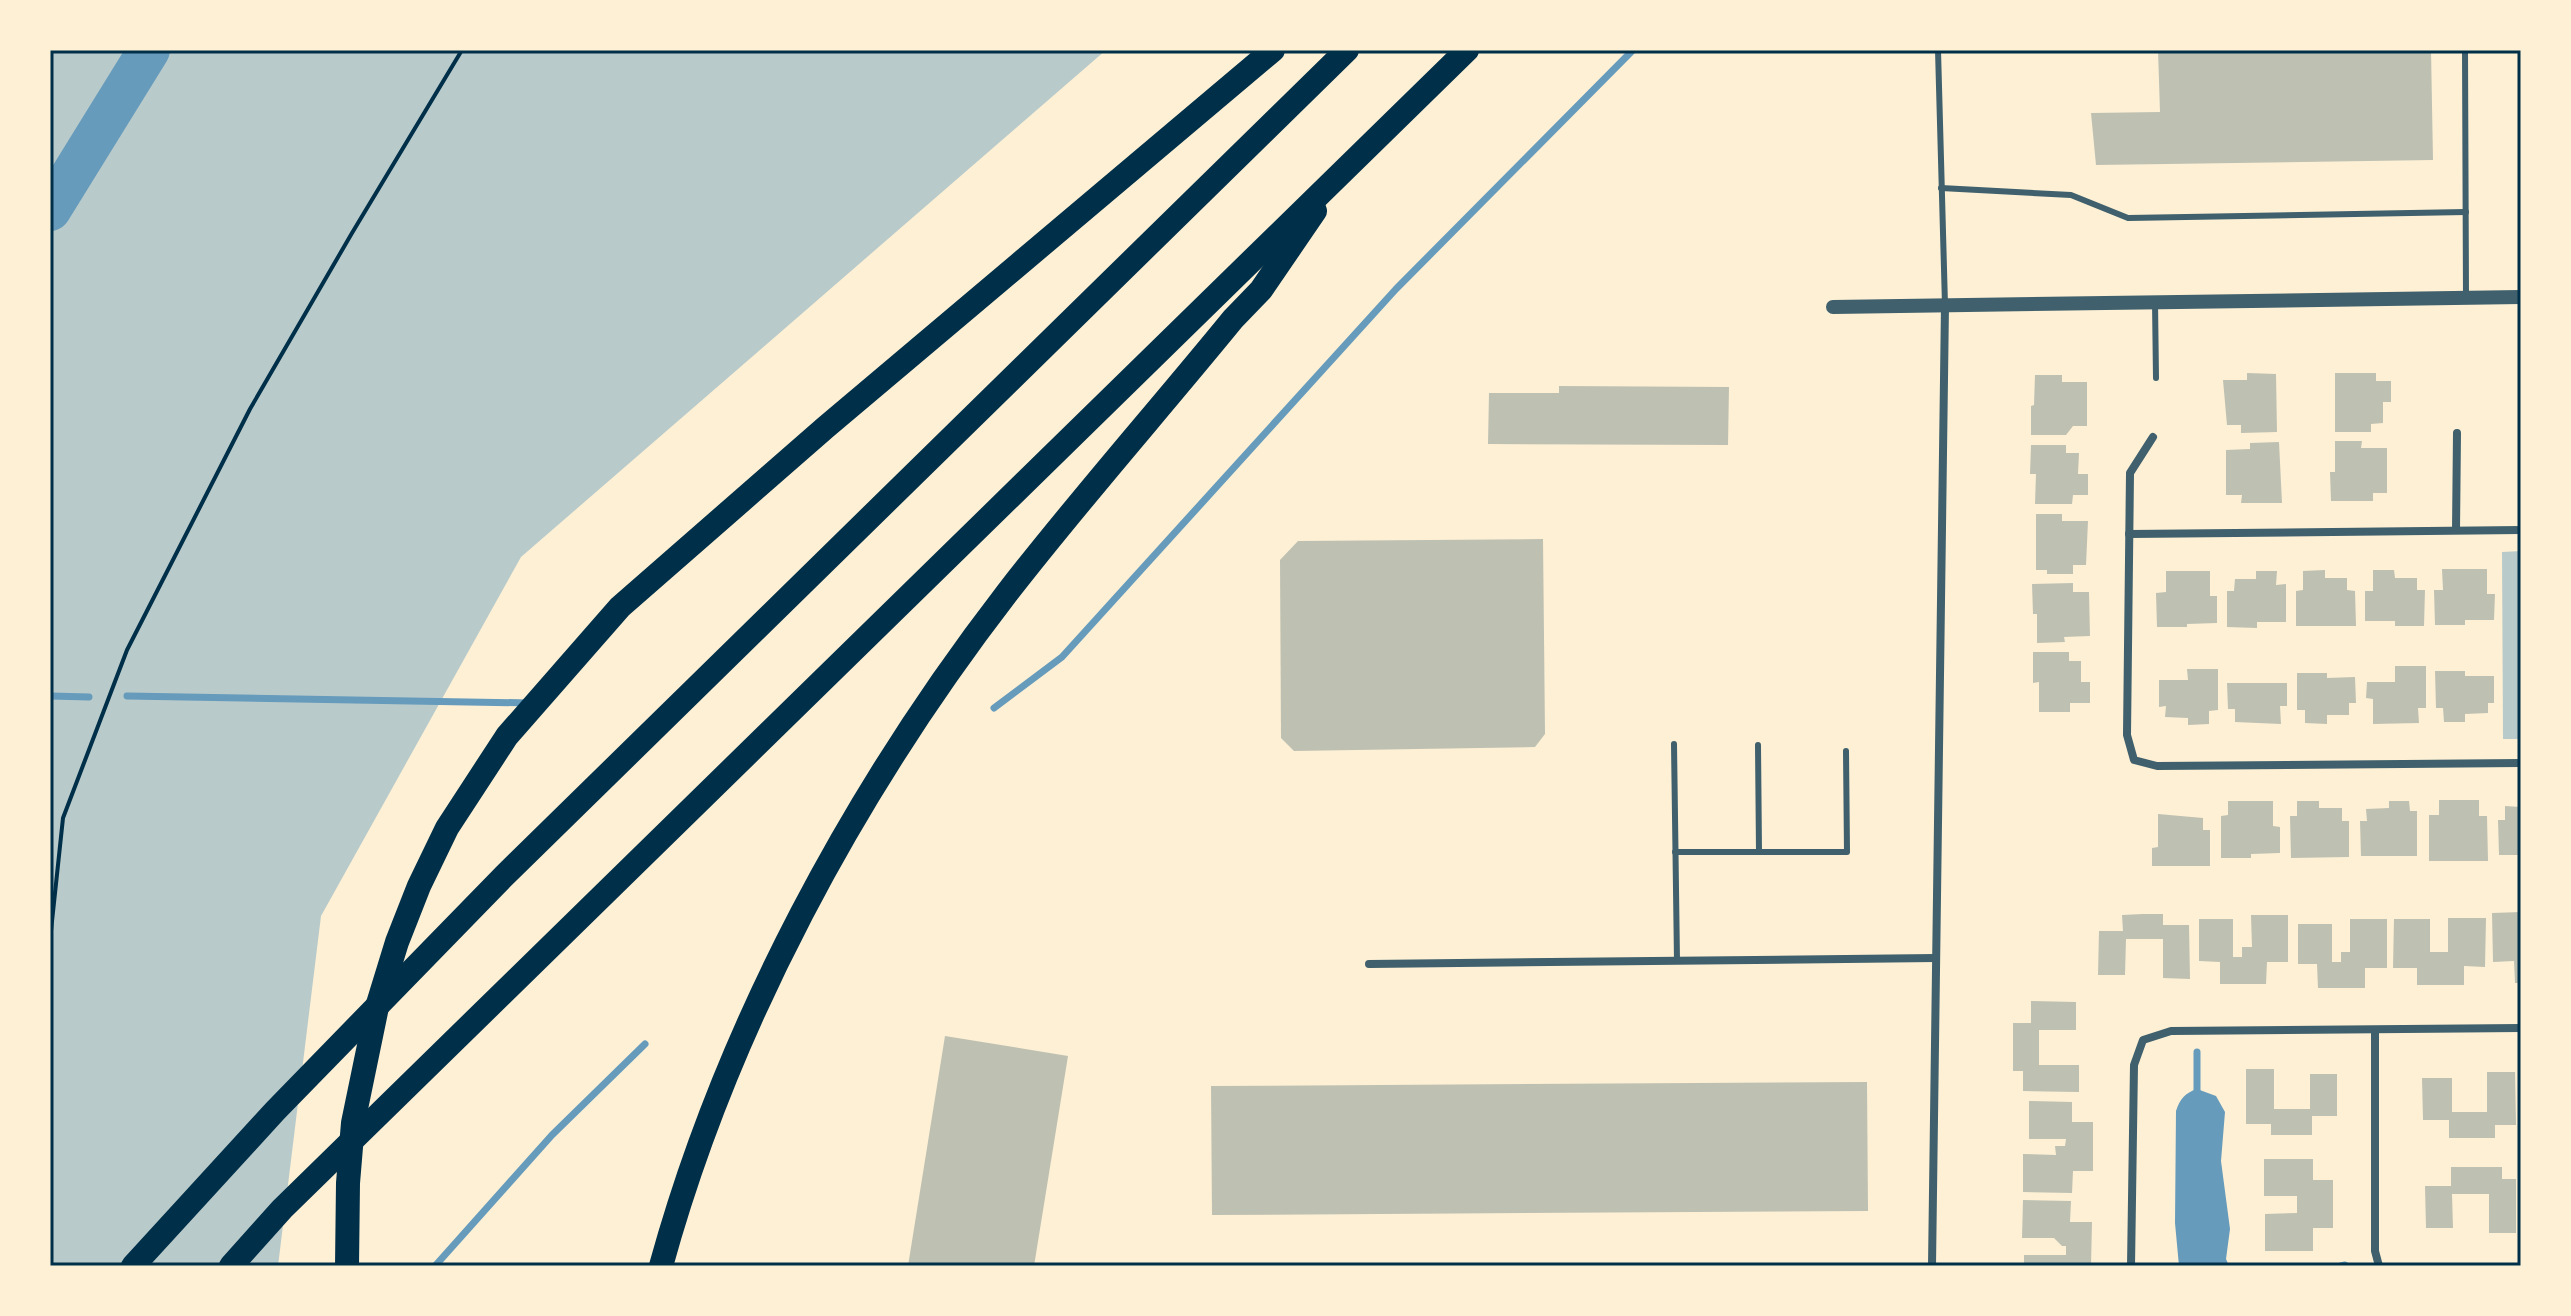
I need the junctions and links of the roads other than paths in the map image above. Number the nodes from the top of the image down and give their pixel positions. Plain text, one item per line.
1 (1273, 50) edge
2 (1347, 50) edge
3 (1467, 50) edge
4 (1938, 50) edge
5 (2465, 50) edge
6 (1346, 166) junction
7 (1941, 188) junction
8 (2466, 212) junction
9 (2521, 297) edge
10 (2466, 298) junction
11 (2155, 302) junction
12 (1945, 305) junction
13 (1833, 307) dead end
14 (2156, 378) dead end
15 (2457, 433) dead end
16 (2153, 437) dead end
17 (2456, 530) junction
18 (2521, 530) edge
19 (2129, 534) junction
20 (1674, 744) dead end
21 (1758, 745) dead end
22 (1846, 751) dead end
23 (2521, 763) edge
24 (1675, 852) junction
25 (1759, 852) junction
26 (1936, 958) junction
27 (1677, 961) junction
28 (1369, 964) dead end
29 (2521, 1028) edge
30 (2375, 1030) junction
31 (133, 1266) edge
32 (231, 1266) edge
33 (347, 1266) edge
34 (661, 1266) edge
35 (1932, 1266) edge
36 (2131, 1266) edge
37 (2379, 1266) edge

1 - 33 highway
2 - 31 highway
3 - 6 highway
4 - 7 lane
5 - 8 lane
6 - 32 highway
6 - 34 highway
7 - 8 lane
7 - 12 lane
8 - 10 lane
9 - 10 street
10 - 11 street
11 - 12 street
11 - 14 lane
12 - 13 street
12 - 26 street
15 - 17 street
16 - 19 street
17 - 18 street
17 - 19 street
19 - 23 street
20 - 24 lane
21 - 25 lane
22 - 25 lane
24 - 25 lane
24 - 27 lane
26 - 27 street
26 - 35 street
27 - 28 street
29 - 30 street
30 - 36 street
30 - 37 street

